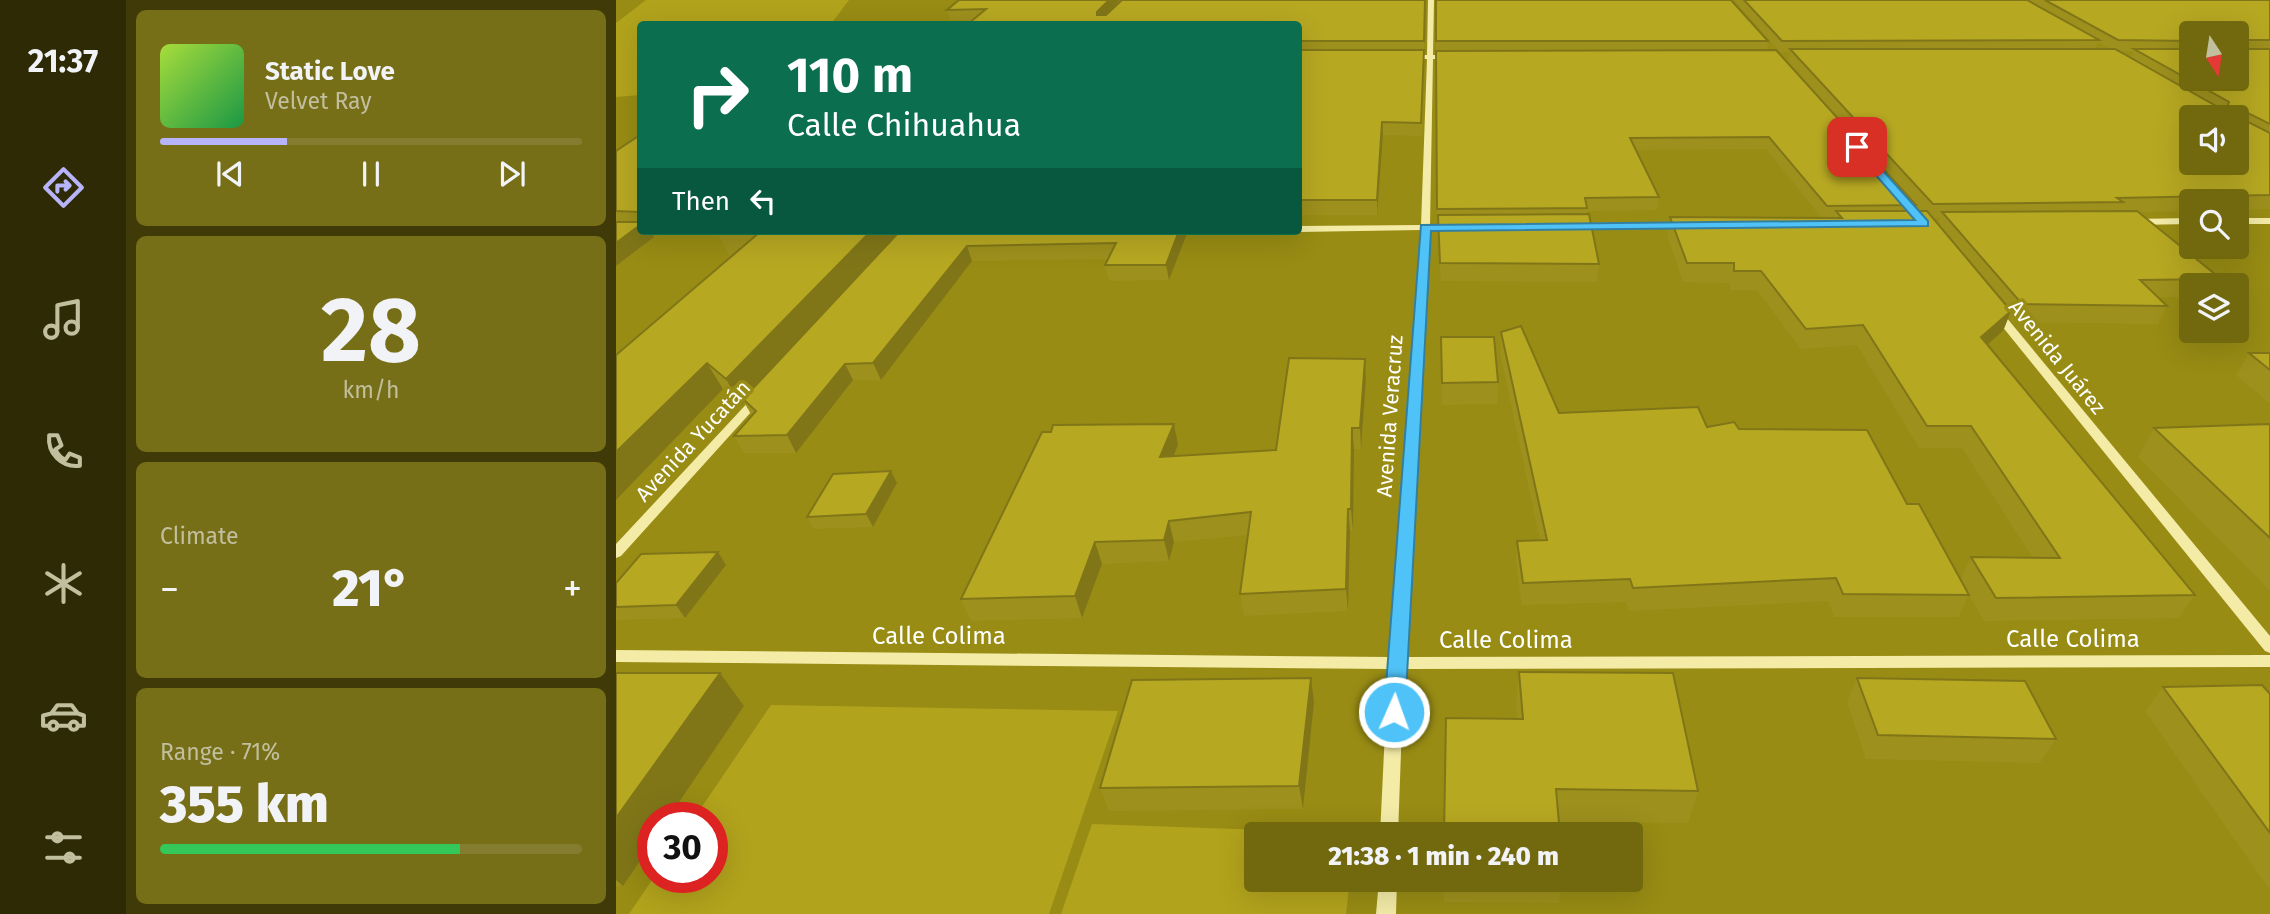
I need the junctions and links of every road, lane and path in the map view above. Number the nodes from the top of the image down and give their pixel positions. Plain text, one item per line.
1 (1431, 0) edge
2 (1402, 57) edge
3 (1429, 57) junction
4 (1456, 57) edge
5 (2179, 221) edge
6 (2249, 221) edge
7 (2270, 221) edge
8 (2124, 222) edge
9 (1688, 225) edge
10 (1564, 226) edge
11 (1467, 227) edge
12 (1425, 228) junction
13 (1302, 229) edge
14 (616, 232) edge
15 (637, 232) edge
16 (1984, 298) edge
17 (764, 392) edge
18 (616, 553) edge
19 (2270, 647) edge
20 (616, 656) edge
21 (2270, 661) edge
22 (1396, 663) junction
23 (1390, 822) edge
24 (1387, 892) edge
25 (1386, 914) edge

1 - 3 street, Avenida Veracruz
2 - 3 street
3 - 4 street
3 - 12 street, Avenida Veracruz
5 - 8 street
6 - 7 street
9 - 10 street
11 - 12 street
12 - 13 street
12 - 22 street, Avenida Veracruz
14 - 15 street
16 - 19 street, Avenida Juárez
17 - 18 street, Avenida Yucatán
20 - 22 street, Calle Colima
21 - 22 street, Calle Colima
22 - 23 street, Avenida Veracruz
24 - 25 street

